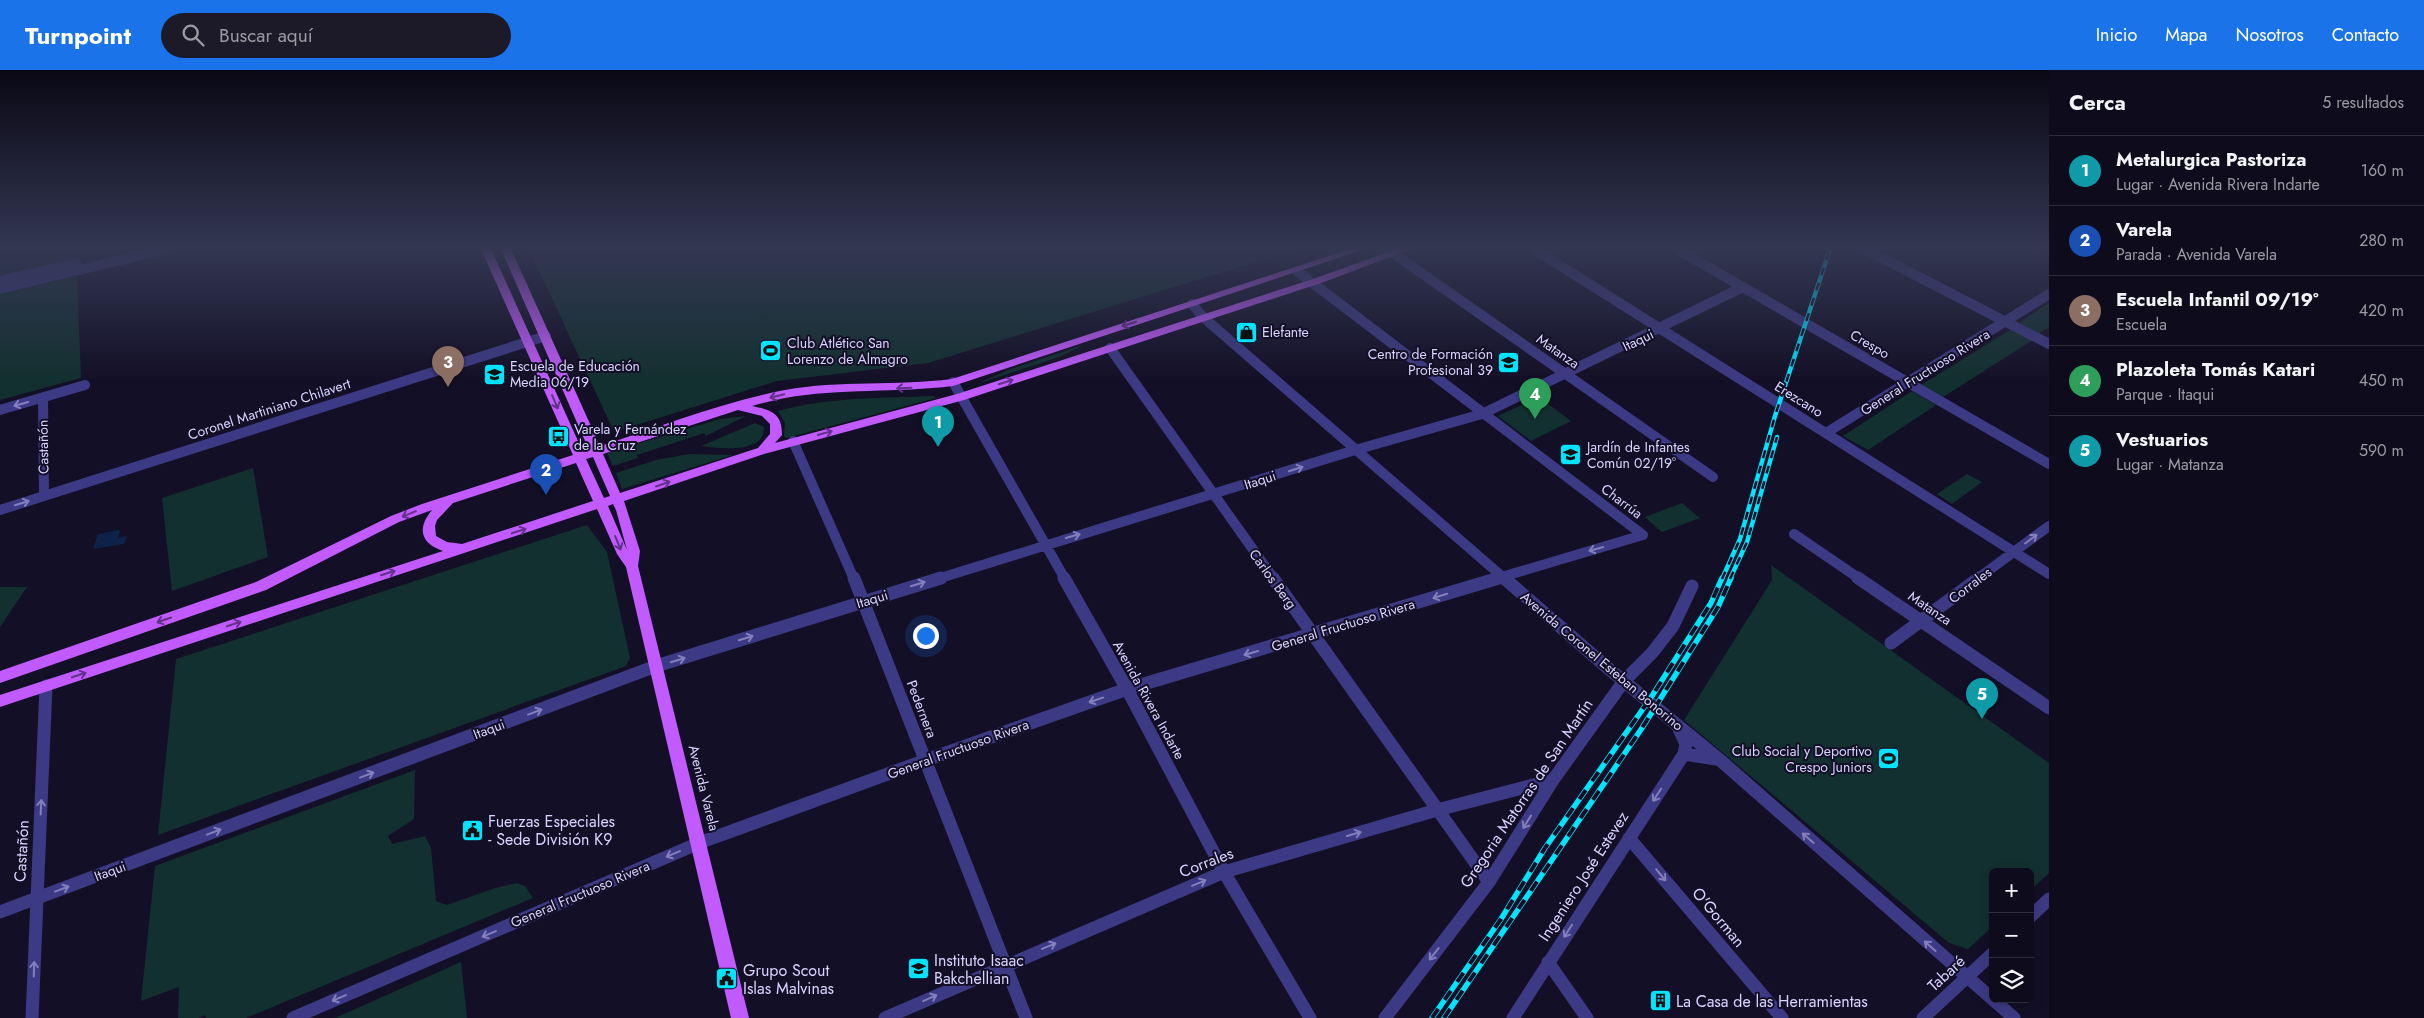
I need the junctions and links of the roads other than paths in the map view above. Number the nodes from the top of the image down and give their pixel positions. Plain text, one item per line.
1 (506, 293) edge
2 (526, 293) edge
3 (1226, 293) edge
4 (1278, 293) edge
5 (1323, 293) edge
6 (1449, 293) edge
7 (1606, 293) edge
8 (1731, 293) edge
9 (1754, 293) edge
10 (1950, 293) edge
11 (2049, 294) edge
12 (1192, 304) junction
13 (1203, 317) junction
14 (2006, 322) junction
15 (1662, 328) junction
16 (546, 336) junction
17 (528, 342) junction
18 (2049, 344) edge
19 (1110, 348) junction
20 (1566, 375) junction
21 (953, 382) junction
22 (1908, 382) junction
23 (85, 385) dead end
24 (960, 397) junction
25 (42, 398) junction
26 (734, 408) junction
27 (0, 410) edge
28 (1482, 414) junction
29 (1826, 433) junction
30 (793, 441) junction
31 (1355, 450) junction
32 (761, 451) junction
33 (595, 452) junction
34 (579, 457) junction
35 (2049, 464) edge
36 (1713, 477) dead end
37 (44, 496) junction
38 (1212, 496) junction
39 (455, 497) junction
40 (617, 499) junction
41 (601, 504) junction
42 (0, 510) edge
43 (2049, 526) edge
44 (1794, 534) dead end
45 (1643, 536) joint
46 (1045, 544) junction
47 (473, 546) junction
48 (2014, 552) junction
49 (632, 566) junction
50 (2049, 574) edge
51 (1502, 577) junction
52 (1692, 586) dead end
53 (864, 601) junction
54 (1922, 621) junction
55 (1313, 634) junction
56 (1891, 643) dead end
57 (656, 666) junction
58 (0, 677) edge
59 (1624, 681) junction
60 (46, 686) junction
61 (1127, 689) junction
62 (0, 702) edge
63 (2049, 708) edge
64 (1677, 725) junction
65 (1684, 754) junction
66 (926, 760) junction
67 (1720, 760) junction
68 (1553, 780) junction
69 (1437, 810) junction
70 (1629, 838) junction
71 (699, 843) junction
72 (1224, 872) junction
73 (1489, 882) junction
74 (37, 899) junction
75 (2049, 899) edge
76 (0, 912) edge
77 (2034, 913) edge
78 (1989, 957) edge
79 (1548, 962) junction
80 (1004, 965) junction
81 (1967, 978) junction
82 (32, 1018) edge
83 (293, 1018) edge
84 (740, 1018) edge
85 (885, 1018) edge
86 (1026, 1018) edge
87 (1310, 1018) edge
88 (1385, 1018) edge
89 (1513, 1018) edge
90 (1587, 1018) edge
91 (1782, 1018) edge
92 (1923, 1018) edge
93 (2014, 1018) edge

1 - 17 main road, Avenida Varela
2 - 16 main road, Avenida Varela
3 - 12 main road
4 - 13 main road
5 - 28 street, Charrúa
6 - 20 street, Matanza
7 - 15 street, Erezcano
8 - 15 street, Itaqui
9 - 22 street, Crespo
10 - 14 street
11 - 14 street, General Fructuoso Rivera
12 - 13 street, Avenida Coronel Esteban Bonorino
12 -> 21 main road
13 - 19 main road
13 - 31 street, Avenida Coronel Esteban Bonorino
14 - 18 street
14 - 22 street, General Fructuoso Rivera
15 - 20 street, Itaqui
15 - 29 street, Erezcano
16 - 17 street, Coronel Martiniano Chilavert
16 - 33 main road, Avenida Varela
17 -> 34 main road, Avenida Varela
17 - 37 street, Coronel Martiniano Chilavert
24 -> 19 main road
19 - 38 street, Carlos Berg
20 - 28 street, Itaqui
20 - 36 street, Matanza
21 - 24 street, Avenida Rivera Indarte
21 -> 26 main road
22 - 29 street, General Fructuoso Rivera
22 - 35 street, Crespo
23 - 25 street
30 -> 24 main road
24 - 46 street, Avenida Rivera Indarte
25 -> 27 street
25 - 37 street, Castañón
26 - 32 main road
26 - 33 main road
28 - 31 street, Itaqui
28 - 45 street, Charrúa
29 - 48 street, Erezcano
30 - 32 main road
30 - 53 street, Pedernera
38 -> 31 street, Itaqui
31 - 51 street, Avenida Coronel Esteban Bonorino
40 -> 32 main road
33 - 34 main road
33 - 40 main road, Avenida Varela
34 - 39 main road
34 - 41 main road, Avenida Varela
42 -> 37 street, Coronel Martiniano Chilavert
46 -> 38 street, Itaqui
38 - 55 street, Carlos Berg
39 - 47 main road
39 -> 58 main road
40 - 41 main road
40 - 49 main road, Avenida Varela
47 -> 41 main road
41 -> 49 main road, Avenida Varela
48 -> 43 street, Corrales
44 - 54 street, Matanza
45 -> 51 street, General Fructuoso Rivera
53 -> 46 street, Itaqui
46 - 61 street, Avenida Rivera Indarte
60 -> 47 main road
48 - 50 street, Erezcano
48 - 54 street, Corrales
49 - 57 main road, Avenida Varela
51 -> 55 street, General Fructuoso Rivera
51 - 59 street, Avenida Coronel Esteban Bonorino
52 - 59 street, Gregoria Matorras de San Martín
57 -> 53 street, Itaqui
53 - 66 street, Pedernera
54 - 56 street, Corrales
54 - 63 street, Matanza
55 -> 61 street, General Fructuoso Rivera
55 - 69 street, Carlos Berg
57 - 71 main road, Avenida Varela
74 -> 57 street, Itaqui
59 - 64 street, Avenida Coronel Esteban Bonorino
59 - 68 street, Gregoria Matorras de San Martín
60 - 62 main road
74 -> 60 street, Castañón
61 -> 66 street, General Fructuoso Rivera
61 - 72 street, Avenida Rivera Indarte
64 - 65 street
64 - 67 street, Avenida Coronel Esteban Bonorino
65 - 67 street
65 -> 70 street, Ingeniero José Estevez
66 - 71 street, General Fructuoso Rivera
66 - 80 street, Pedernera
81 -> 67 street, Avenida Coronel Esteban Bonorino
68 - 69 street, Corrales
68 -> 73 street, Gregoria Matorras de San Martín
72 -> 69 street, Corrales
69 - 73 street, Carlos Berg
70 -> 79 street, Ingeniero José Estevez
70 -> 91 street, O'Gorman
71 -> 83 street, General Fructuoso Rivera
71 - 84 main road, Avenida Varela
80 -> 72 street, Corrales
72 - 87 street, Avenida Rivera Indarte
73 -> 88 street, Gregoria Matorras de San Martín
74 - 76 street, Itaqui
82 -> 74 street, Castañón
75 - 77 street
78 - 81 street, Tabaré
79 - 89 street, Ingeniero José Estevez
79 - 90 street
85 -> 80 street, Corrales
80 - 86 street, Pedernera
81 - 92 street, Tabaré
81 - 93 street, Avenida Coronel Esteban Bonorino

